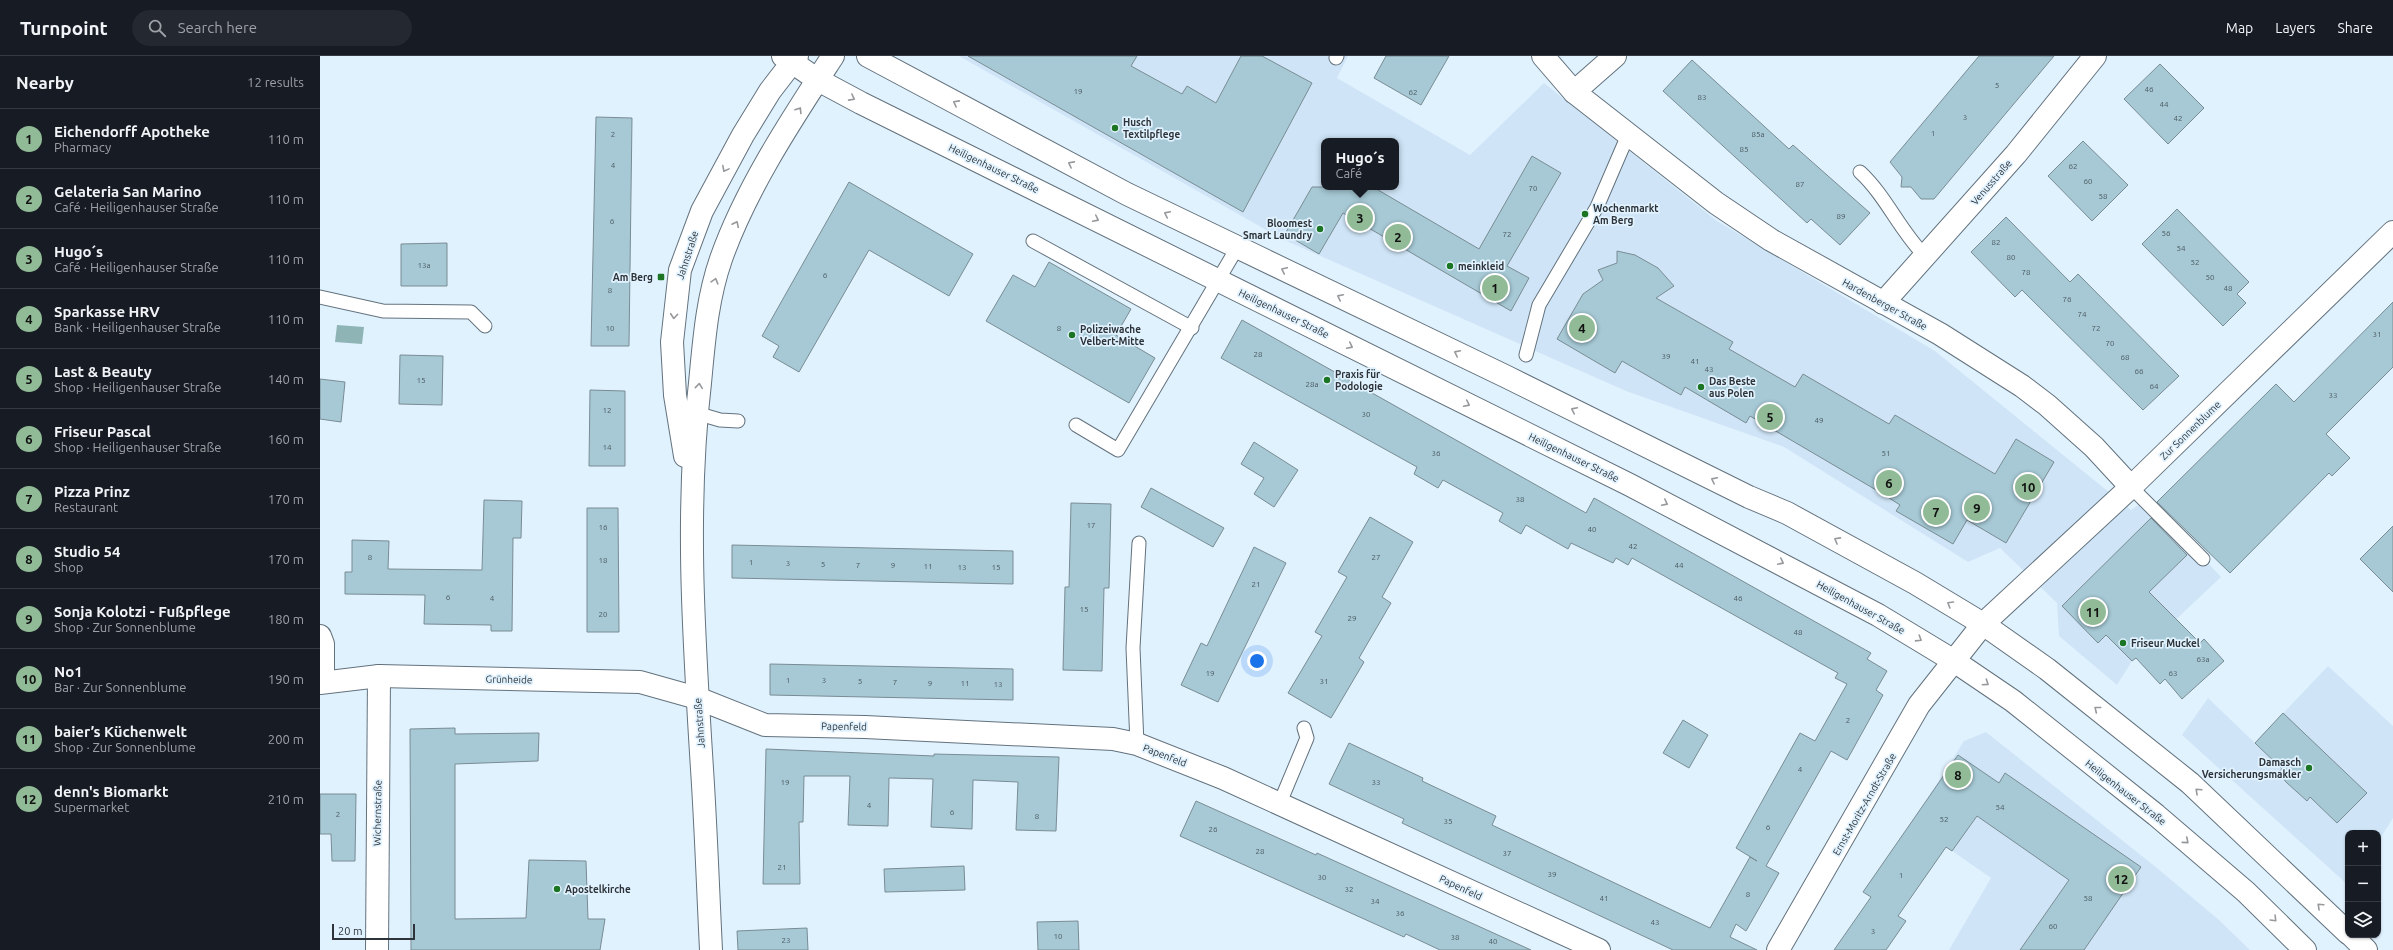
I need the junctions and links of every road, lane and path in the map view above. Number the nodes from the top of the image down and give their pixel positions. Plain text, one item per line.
1 (833, 56) edge
2 (868, 56) edge
3 (1543, 56) edge
4 (1615, 56) edge
5 (2095, 56) edge
6 (791, 58) edge
7 (818, 80) junction
8 (1574, 92) junction
9 (1628, 135) junction
10 (1860, 172) dead end
11 (2393, 232) edge
12 (1033, 241) dead end
13 (1237, 248) junction
14 (1925, 256) junction
15 (1219, 280) junction
16 (320, 297) edge
17 (1883, 303) junction
18 (485, 326) dead end
19 (1192, 328) junction
20 (1526, 355) dead end
21 (696, 413) junction
22 (738, 421) dead end
23 (1076, 425) dead end
24 (2131, 487) junction
25 (691, 495) junction
26 (1138, 543) dead end
27 (2203, 559) dead end
28 (1983, 624) junction
29 (320, 636) edge
30 (1954, 661) junction
31 (379, 676) junction
32 (322, 682) edge
33 (697, 698) junction
34 (1304, 728) dead end
35 (1137, 744) junction
36 (1279, 804) junction
37 (2345, 930) edge
38 (2354, 938) edge
39 (377, 950) edge
40 (711, 950) edge
41 (1599, 950) edge
42 (1778, 950) edge
43 (2305, 950) edge
44 (2366, 950) edge

1 - 7 street, Jahnstraße
13 -> 2 street
3 - 8 street, Hardenberger Straße
4 - 8 street
5 - 14 street, Venusstraße
6 - 7 street, Heiligenhauser Straße
6 -> 25 street, Jahnstraße
7 -> 15 street, Heiligenhauser Straße
21 -> 7 street, Jahnstraße
8 - 9 street, Hardenberger Straße
9 - 17 street, Hardenberger Straße
9 - 20 lane
10 - 14 lane
11 - 24 street, Zur Sonnenblume
12 - 19 lane
13 - 15 lane
28 -> 13 street
14 - 17 street, Venusstraße
15 - 19 lane
15 -> 30 street, Heiligenhauser Straße
16 - 18 lane
17 - 24 street, Hardenberger Straße
19 - 23 lane
21 - 22 lane
21 - 25 street, Jahnstraße
24 - 27 lane
24 - 28 street, Zur Sonnenblume
25 - 33 street, Jahnstraße
26 - 35 lane
28 - 30 street, Ernst-Moritz-Arndt-Straße
37 -> 28 street
29 - 32 street
30 - 42 street, Ernst-Moritz-Arndt-Straße
30 -> 43 street, Heiligenhauser Straße
31 - 32 street, Grünheide
31 - 33 street, Grünheide
31 - 39 street, Wichernstraße
33 - 35 street, Papenfeld
33 - 40 street, Jahnstraße
34 - 36 lane
35 - 36 street, Papenfeld
36 - 41 street, Papenfeld
38 - 44 street

